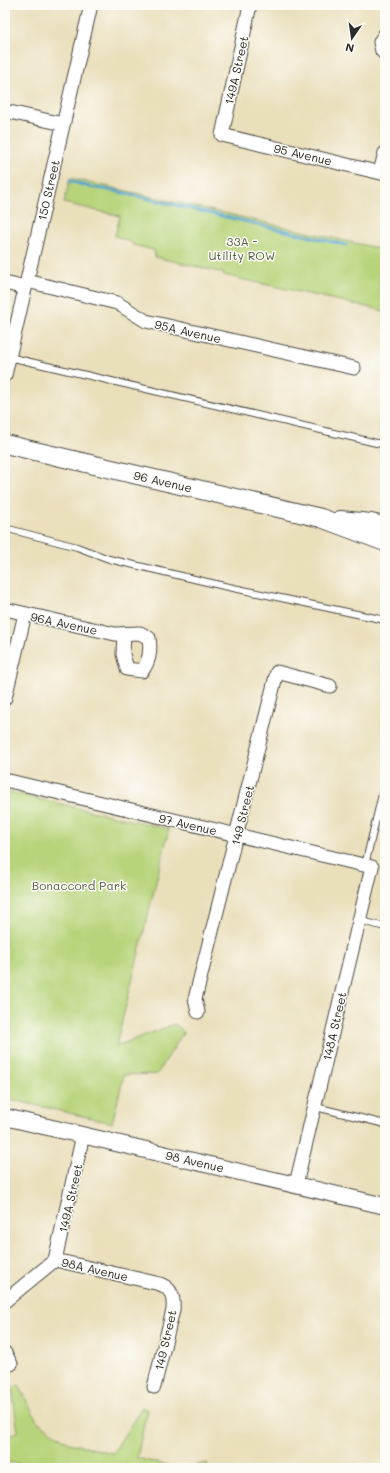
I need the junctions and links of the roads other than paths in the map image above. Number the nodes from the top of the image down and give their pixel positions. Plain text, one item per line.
1 (92, 5) edge
2 (250, 5) edge
3 (385, 34) edge
4 (385, 54) edge
5 (5, 111) edge
6 (63, 124) junction
7 (222, 135) joint
8 (385, 153) edge
9 (383, 173) edge
10 (5, 284) edge
11 (26, 285) junction
12 (7, 356) edge
13 (354, 368) dead end
14 (5, 375) edge
15 (5, 444) edge
16 (385, 445) edge
17 (321, 518) junction
18 (385, 526) edge
19 (5, 528) edge
20 (385, 542) edge
21 (5, 609) edge
22 (25, 614) junction
23 (385, 620) edge
24 (124, 634) dead end
25 (330, 686) dead end
26 (5, 698) edge
27 (5, 780) edge
28 (385, 782) edge
29 (237, 835) junction
30 (369, 866) junction
31 (358, 920) junction
32 (385, 927) edge
33 (198, 1012) dead end
34 (316, 1107) junction
35 (5, 1117) edge
36 (385, 1124) edge
37 (83, 1135) junction
38 (296, 1184) junction
39 (385, 1206) edge
40 (55, 1260) junction
41 (172, 1293) joint
42 (5, 1301) edge
43 (154, 1387) dead end

1 - 6 street, 150 Street
2 - 7 street, 149A Street
3 - 4 street
5 - 6 street
6 - 11 street, 150 Street
7 - 9 street, 95 Avenue
8 - 9 street
10 - 11 street, 95A Avenue
11 - 12 street, 150 Street
11 - 13 street, 95A Avenue
12 - 14 street, 150 Street
12 - 16 lane
15 - 17 main road, 96 Avenue
17 - 18 main road, 96 Avenue
17 - 20 main road, 96 Avenue
19 - 23 lane
21 - 22 street, 96A Avenue
22 - 24 street, 96A Avenue
22 - 26 street
25 - 29 street, 149 Street
27 - 29 street, 97 Avenue
28 - 30 lane
29 - 30 street, 97 Avenue
29 - 33 street, 149 Street
30 - 31 street, 148A Street
31 - 32 lane
31 - 34 street, 148A Street
34 - 36 lane
34 - 38 street, 148A Street
35 - 37 street, 98 Avenue
37 - 38 street, 98 Avenue
37 - 40 street, 149A Street
38 - 39 street, 98 Avenue
40 - 41 street, 98A Avenue
40 - 42 street, 98A Avenue
41 - 43 street, 149 Street

